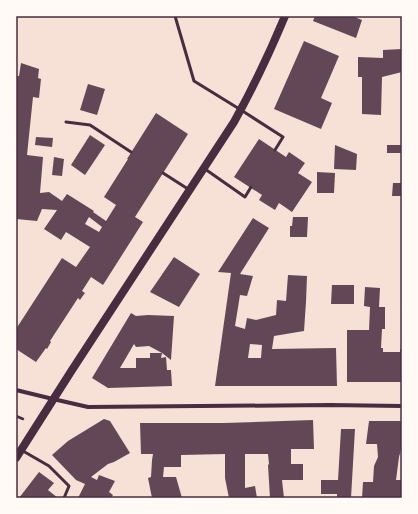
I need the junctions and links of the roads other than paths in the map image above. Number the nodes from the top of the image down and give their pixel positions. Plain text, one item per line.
1 (175, 16) edge
2 (285, 16) edge
3 (241, 110) junction
4 (66, 122) dead end
5 (275, 150) dead end
6 (131, 152) dead end
7 (204, 168) junction
8 (163, 173) dead end
9 (251, 188) dead end
10 (190, 190) junction
11 (16, 390) edge
12 (53, 399) junction
13 (402, 406) edge
14 (21, 450) junction
15 (16, 458) edge
16 (64, 498) edge

1 - 3 lane
2 - 3 main road
3 - 5 lane
3 - 7 main road
4 - 6 lane
7 - 9 lane
7 - 10 main road
8 - 10 lane
10 - 12 main road
11 - 12 street
12 - 13 street
12 - 14 main road
14 - 15 main road
14 - 16 lane

